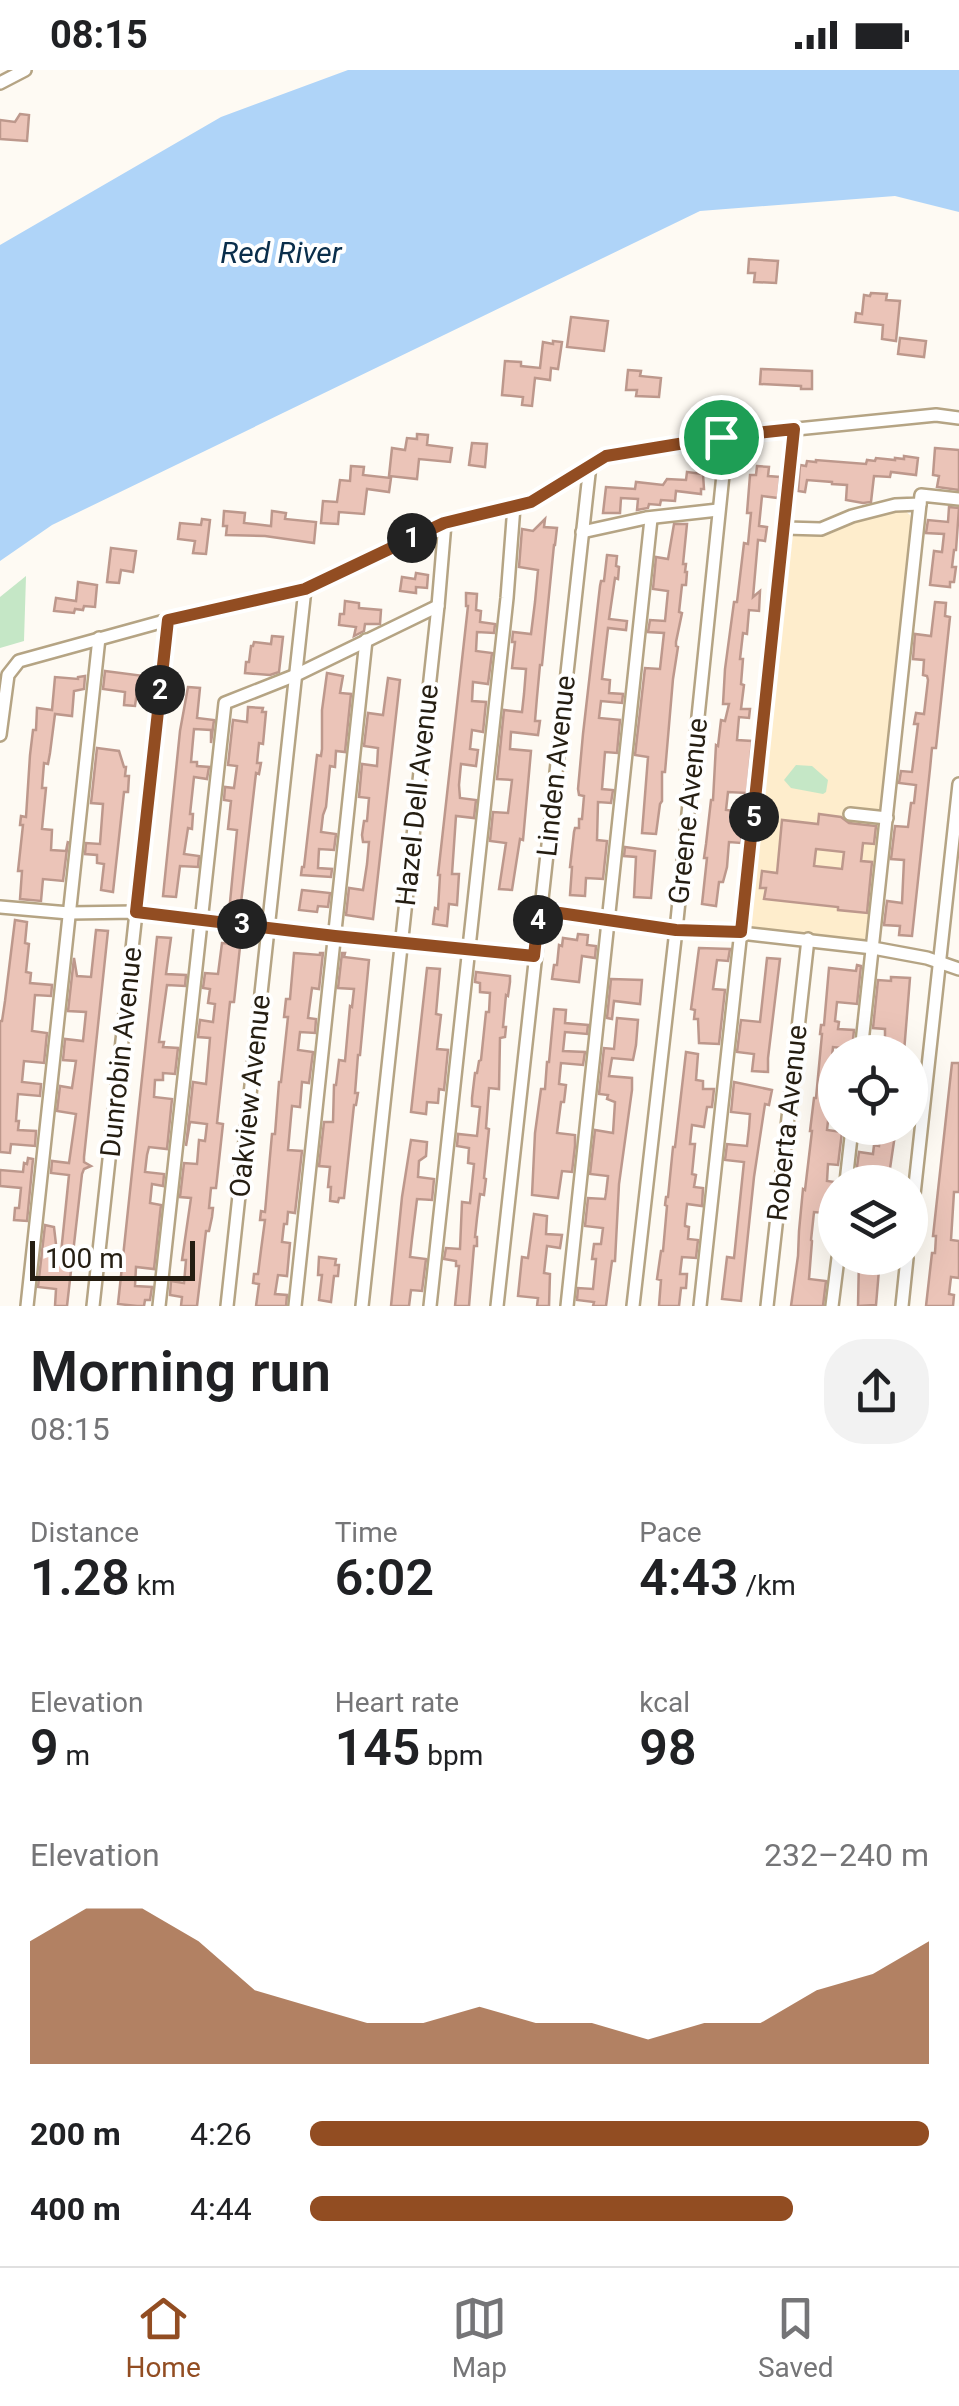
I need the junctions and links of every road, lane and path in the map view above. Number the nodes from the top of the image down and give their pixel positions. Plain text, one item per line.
1 (25, 70) edge
2 (0, 84) edge
3 (959, 418) edge
4 (794, 429) junction
5 (727, 436) junction
6 (590, 465) junction
7 (959, 500) edge
8 (920, 504) junction
9 (514, 506) junction
10 (718, 510) junction
11 (652, 519) junction
12 (444, 523) junction
13 (785, 528) junction
14 (582, 532) junction
15 (305, 589) junction
16 (438, 606) junction
17 (168, 620) junction
18 (100, 638) junction
19 (366, 640) junction
20 (296, 675) junction
21 (0, 735) edge
22 (959, 784) edge
23 (850, 814) dead end
24 (887, 818) junction
25 (0, 906) edge
26 (539, 910) junction
27 (136, 912) junction
28 (70, 913) junction
29 (608, 918) junction
30 (202, 920) junction
31 (268, 927) junction
32 (676, 930) junction
33 (741, 932) junction
34 (335, 936) junction
35 (808, 939) junction
36 (402, 942) junction
37 (469, 948) junction
38 (872, 948) junction
39 (534, 956) junction
40 (940, 962) junction
41 (959, 969) edge
42 (863, 1035) edge
43 (917, 1165) edge
44 (836, 1275) edge
45 (905, 1275) edge
46 (27, 1306) edge
47 (92, 1306) edge
48 (159, 1306) edge
49 (227, 1306) edge
50 (295, 1306) edge
51 (362, 1306) edge
52 (430, 1306) edge
53 (497, 1306) edge
54 (567, 1306) edge
55 (633, 1306) edge
56 (700, 1306) edge
57 (766, 1306) edge
58 (832, 1306) edge
59 (902, 1306) edge

1 - 2 street
3 - 4 street
4 - 5 street
4 - 13 street
5 - 6 street
5 - 10 street, Greene Avenue
6 - 9 street
6 - 14 street, Linden Avenue
7 - 8 street
8 - 13 street
8 - 24 street
9 - 12 street
9 - 37 street
10 - 11 street
10 - 32 street, Greene Avenue
11 - 14 street
11 - 29 street
12 - 15 street
12 - 16 street, Hazel Dell Avenue
13 - 33 street
14 - 26 street, Linden Avenue
15 - 17 street
15 - 20 street, Oakview Avenue
16 - 19 street
16 - 36 street, Hazel Dell Avenue
17 - 18 street
17 - 27 street, Dunrobin Avenue
18 - 21 street
18 - 28 street
19 - 20 street
19 - 34 street
20 - 30 street
20 - 31 street, Oakview Avenue
22 - 40 street
23 - 24 street
24 - 38 street
25 - 28 street
26 - 29 street
26 - 39 street, Linden Avenue
27 - 28 street
27 - 30 street
27 - 47 street, Dunrobin Avenue
28 - 46 street
29 - 32 street
29 - 54 street
30 - 31 street
30 - 48 street
31 - 34 street
31 - 49 street, Oakview Avenue
32 - 33 street
32 - 55 street, Greene Avenue
33 - 35 street
33 - 56 street
34 - 36 street
34 - 50 street
35 - 38 street
35 - 57 street, Roberta Avenue
36 - 37 street
36 - 51 street, Hazel Dell Avenue
37 - 39 street
37 - 52 street
38 - 40 street
38 - 42 street
39 - 53 street, Linden Avenue
40 - 41 street
40 - 43 street
44 - 58 street
45 - 59 street

